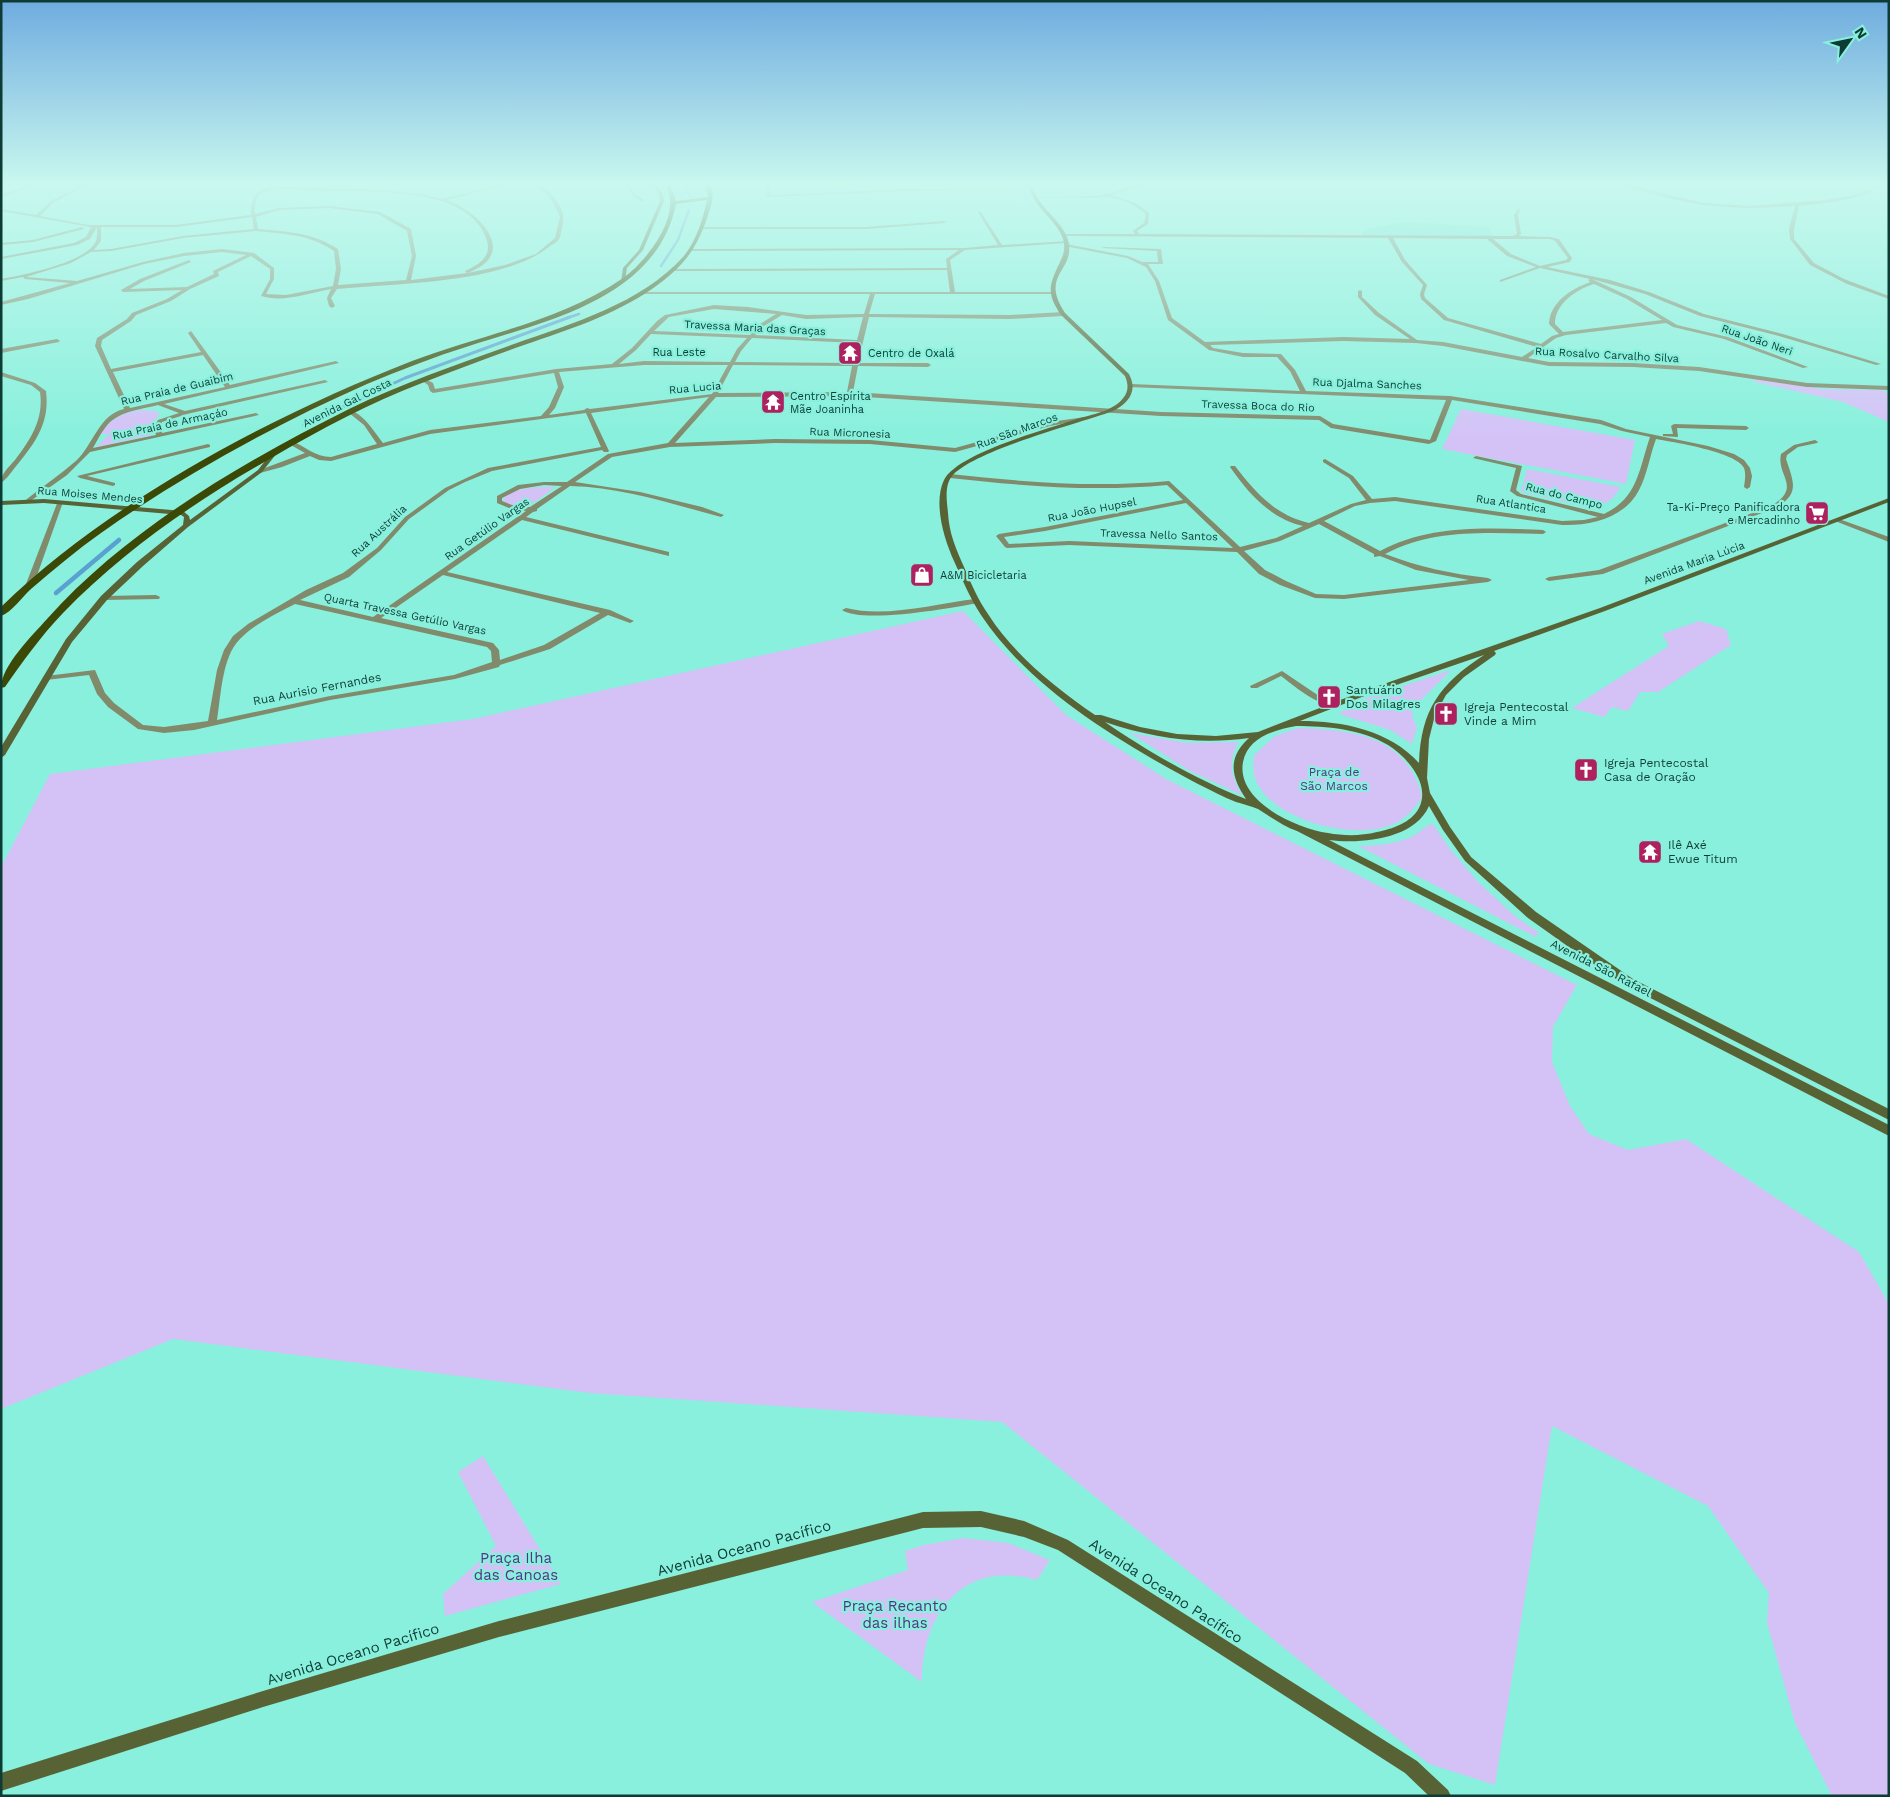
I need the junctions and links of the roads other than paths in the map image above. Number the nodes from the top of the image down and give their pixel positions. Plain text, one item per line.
1 (44, 269) edge
2 (119, 269) edge
3 (170, 269) edge
4 (221, 269) edge
5 (272, 269) edge
6 (340, 269) edge
7 (411, 269) edge
8 (472, 269) edge
9 (494, 269) edge
10 (625, 269) edge
11 (639, 269) edge
12 (950, 269) joint
13 (1060, 269) edge
14 (1150, 269) edge
15 (1413, 269) edge
16 (1535, 269) edge
17 (1549, 269) edge
18 (1826, 269) edge
19 (673, 270) joint
20 (458, 276) junction
21 (1585, 276) junction
22 (22, 277) junction
23 (1, 280) edge
24 (408, 281) junction
25 (623, 281) junction
26 (1502, 281) dead end
27 (1594, 282) junction
28 (78, 283) junction
29 (336, 287) junction
30 (188, 288) junction
31 (1360, 291) dead end
32 (873, 292) junction
33 (953, 292) junction
34 (640, 293) junction
35 (1053, 293) junction
36 (734, 294) junction
37 (1889, 298) edge
38 (1, 304) edge
39 (332, 306) dead end
40 (722, 306) junction
41 (782, 313) junction
42 (1062, 314) junction
43 (867, 316) junction
44 (1666, 321) junction
45 (650, 332) junction
46 (191, 333) dead end
47 (1562, 334) junction
48 (750, 338) junction
49 (57, 341) dead end
50 (1416, 341) junction
51 (859, 342) junction
52 (1204, 344) junction
53 (1541, 346) junction
54 (1, 351) edge
55 (203, 353) junction
56 (1522, 360) junction
57 (336, 363) dead end
58 (732, 363) junction
59 (856, 364) junction
60 (928, 364) dead end
61 (1878, 364) dead end
62 (614, 365) junction
63 (1805, 367) dead end
64 (110, 371) junction
65 (556, 371) junction
66 (1, 374) edge
67 (424, 380) junction
68 (325, 382) dead end
69 (1132, 386) junction
70 (228, 387) junction
71 (1889, 388) edge
72 (1304, 392) junction
73 (714, 394) junction
74 (850, 394) junction
75 (1450, 398) junction
76 (156, 403) junction
77 (127, 409) junction
78 (587, 410) junction
79 (1111, 410) junction
80 (351, 412) junction
81 (185, 413) junction
82 (256, 415) dead end
83 (544, 416) junction
84 (1086, 419) junction
85 (1601, 422) junction
86 (1746, 428) dead end
87 (159, 435) junction
88 (1653, 436) junction
89 (1815, 442) dead end
90 (291, 443) junction
91 (381, 445) junction
92 (670, 445) junction
93 (208, 446) dead end
94 (603, 448) junction
95 (88, 451) junction
96 (274, 453) junction
97 (309, 454) junction
98 (610, 455) junction
99 (1476, 458) dead end
100 (1325, 461) dead end
101 (1233, 467) dead end
102 (260, 471) junction
103 (64, 473) junction
104 (80, 476) junction
105 (950, 476) junction
106 (1, 481) edge
107 (570, 482) junction
108 (113, 484) dead end
109 (1747, 487) dead end
110 (29, 500) junction
111 (1889, 500) edge
112 (1188, 501) junction
113 (1370, 501) junction
114 (60, 502) junction
115 (1, 503) edge
116 (130, 509) junction
117 (535, 510) junction
118 (177, 513) junction
119 (721, 515) dead end
120 (1605, 517) junction
121 (523, 518) junction
122 (1837, 520) junction
123 (1319, 521) junction
124 (1311, 525) junction
125 (186, 526) junction
126 (1543, 532) dead end
127 (999, 536) joint
128 (1889, 540) edge
129 (1237, 550) junction
130 (666, 554) dead end
131 (1377, 554) junction
132 (443, 573) junction
133 (1549, 579) dead end
134 (30, 584) junction
135 (156, 597) dead end
136 (104, 598) junction
137 (293, 601) junction
138 (975, 601) junction
139 (846, 610) dead end
140 (607, 612) junction
141 (1, 613) edge
142 (375, 619) junction
143 (630, 621) dead end
144 (1506, 645) junction
145 (496, 665) junction
146 (46, 678) junction
147 (1, 685) edge
148 (1254, 686) dead end
149 (1339, 701) junction
150 (1090, 714) junction
151 (212, 722) junction
152 (1279, 726) junction
153 (1259, 734) junction
154 (1, 755) edge
155 (1423, 777) junction
156 (1427, 795) junction
157 (1258, 806) junction
158 (1301, 829) junction
159 (1889, 1115) edge
160 (1889, 1132) edge
161 (1, 1782) edge
162 (1442, 1796) edge

1 - 22 street
2 - 28 street
3 - 30 street
4 - 30 street
5 - 29 street
6 - 29 street
7 - 24 street
8 - 20 street
9 - 20 street
10 - 25 main road
11 - 25 main road, Avenida Gal Costa
12 - 19 street
12 - 33 street
13 - 35 main road
14 - 52 street
15 - 53 street
16 - 26 street
17 - 21 street
18 - 37 street
19 - 34 main road, Avenida Gal Costa
20 - 24 street
21 - 27 street, Rua João Neri
21 - 61 street
22 - 23 street
22 - 28 street
24 - 29 street
25 - 116 main road, Avenida Gal Costa
27 - 44 street, Rua João Neri
27 - 47 street
28 - 38 street
29 - 39 street
30 - 64 street
31 - 50 street
32 - 33 street
32 - 36 street
32 - 43 street
33 - 35 street
34 - 36 street
34 - 67 main road, Avenida Gal Costa
35 - 42 main road
36 - 40 street
40 - 41 street
40 - 45 street
41 - 43 street
41 - 48 street
42 - 43 street
42 - 69 main road
43 - 51 street
44 - 47 street
44 - 63 street, Rua João Neri
45 - 48 street, Travessa Maria das Graças
45 - 62 street
46 - 55 street
47 - 53 street
48 - 51 street, Travessa Maria das Graças
48 - 58 street
49 - 54 street
50 - 52 street, Rua Rosalvo Carvalho Silva
50 - 56 street, Rua Rosalvo Carvalho Silva
51 - 59 street
52 - 72 street
53 - 56 street
55 - 64 street
55 - 70 street
56 - 71 street, Rua Rosalvo Carvalho Silva
57 - 70 street, Rua Praia de Guaibim
58 - 59 street, Rua Leste
58 - 62 street, Rua Leste
58 - 73 street
59 - 60 street, Rua Leste
59 - 74 street
62 - 65 street, Rua Leste
64 - 77 street
65 - 67 street, Rua Leste
65 - 83 street
66 - 106 street
67 - 80 main road, Avenida Gal Costa
68 - 81 street
69 - 72 street, Rua Djalma Sanches
69 - 79 main road, Rua São Marcos
70 - 76 street, Rua Praia de Guaibim
72 - 75 street, Rua Djalma Sanches
73 - 74 street, Rua Lucia
73 - 78 street, Rua Lucia
73 - 92 street
74 - 79 street, Rua Lucia
75 - 79 street, Travessa Boca do Rio
75 - 85 street, Rua Djalma Sanches
76 - 77 street, Rua Praia de Guaibim
76 - 81 street
77 - 95 street, Rua Praia de Guaibim
78 - 83 street, Rua Lucia
78 - 94 street
79 - 84 main road, Rua São Marcos
80 - 90 main road, Avenida Gal Costa
80 - 91 street
81 - 87 street
82 - 87 street, Rua Praia de Armaçáo
83 - 91 street, Rua Lucia
84 - 92 street, Rua Micronesia
84 - 105 main road, Rua São Marcos
85 - 86 street, Rua Djalma Sanches
85 - 88 street, Rua Djalma Sanches
87 - 95 street, Rua Praia de Armaçáo
88 - 109 street, Rua Djalma Sanches
88 - 120 street, Rua Atlantica
89 - 133 street
90 - 96 main road, Avenida Gal Costa
90 - 97 street, Rua Lucia
91 - 97 street, Rua Lucia
92 - 98 street, Rua Micronesia
93 - 104 street
94 - 98 street
94 - 137 street, Rua Austrália
95 - 103 street, Rua Praia de Guaibim
96 - 102 main road
96 - 118 main road, Avenida Gal Costa
97 - 102 street
98 - 107 street, Rua Getúlio Vargas
99 - 120 street, Rua do Campo
100 - 113 street
101 - 124 street
102 - 125 main road
103 - 104 street
103 - 110 street, Rua Praia de Guaibim
104 - 108 street
105 - 112 street
105 - 138 main road
107 - 117 street, Rua Getúlio Vargas
107 - 117 street
107 - 119 street
110 - 114 main road, Rua Moises Mendes
110 - 115 main road, Rua Moises Mendes
111 - 122 main road, Avenida Maria Lúcia
112 - 127 street, Rua João Hupsel
112 - 129 street
113 - 120 street, Rua Atlantica
113 - 123 street, Rua Atlantica
114 - 116 main road, Rua Moises Mendes
114 - 134 street
116 - 118 main road, Rua Moises Mendes
116 - 134 main road, Avenida Gal Costa
117 - 121 street, Rua Getúlio Vargas
118 - 125 main road
118 - 147 main road, Avenida Gal Costa
121 - 130 street
121 - 132 street, Rua Getúlio Vargas
122 - 128 street
122 - 144 main road, Avenida Maria Lúcia
123 - 124 street, Travessa Nello Santos
123 - 131 street
124 - 129 street, Travessa Nello Santos
125 - 136 main road
126 - 131 street
127 - 129 street, Travessa Nello Santos
129 - 131 street
132 - 140 street
132 - 142 street, Rua Getúlio Vargas
134 - 141 main road, Avenida Gal Costa
135 - 136 street
136 - 146 main road
137 - 142 street, Quarta Travessa Getúlio Vargas
137 - 151 street, Rua Austrália
138 - 139 street
138 - 150 main road
140 - 143 street
140 - 145 street, Rua Aurisio Fernandes
142 - 145 street, Quarta Travessa Getúlio Vargas
144 - 149 main road, Avenida Maria Lúcia
144 - 155 main road, Avenida Maria Lúcia
145 - 151 street, Rua Aurisio Fernandes
146 - 151 street, Rua Aurisio Fernandes
146 - 154 main road
148 - 149 street
149 - 152 main road, Avenida Maria Lúcia
150 - 153 main road
150 - 157 main road
152 - 153 main road
152 - 155 main road
153 - 157 main road
155 - 156 main road
156 - 158 main road
156 - 159 main road, Avenida São Rafael
157 - 158 main road
158 - 160 main road, Avenida São Rafael
161 - 162 main road, Avenida Oceano Pacífico

